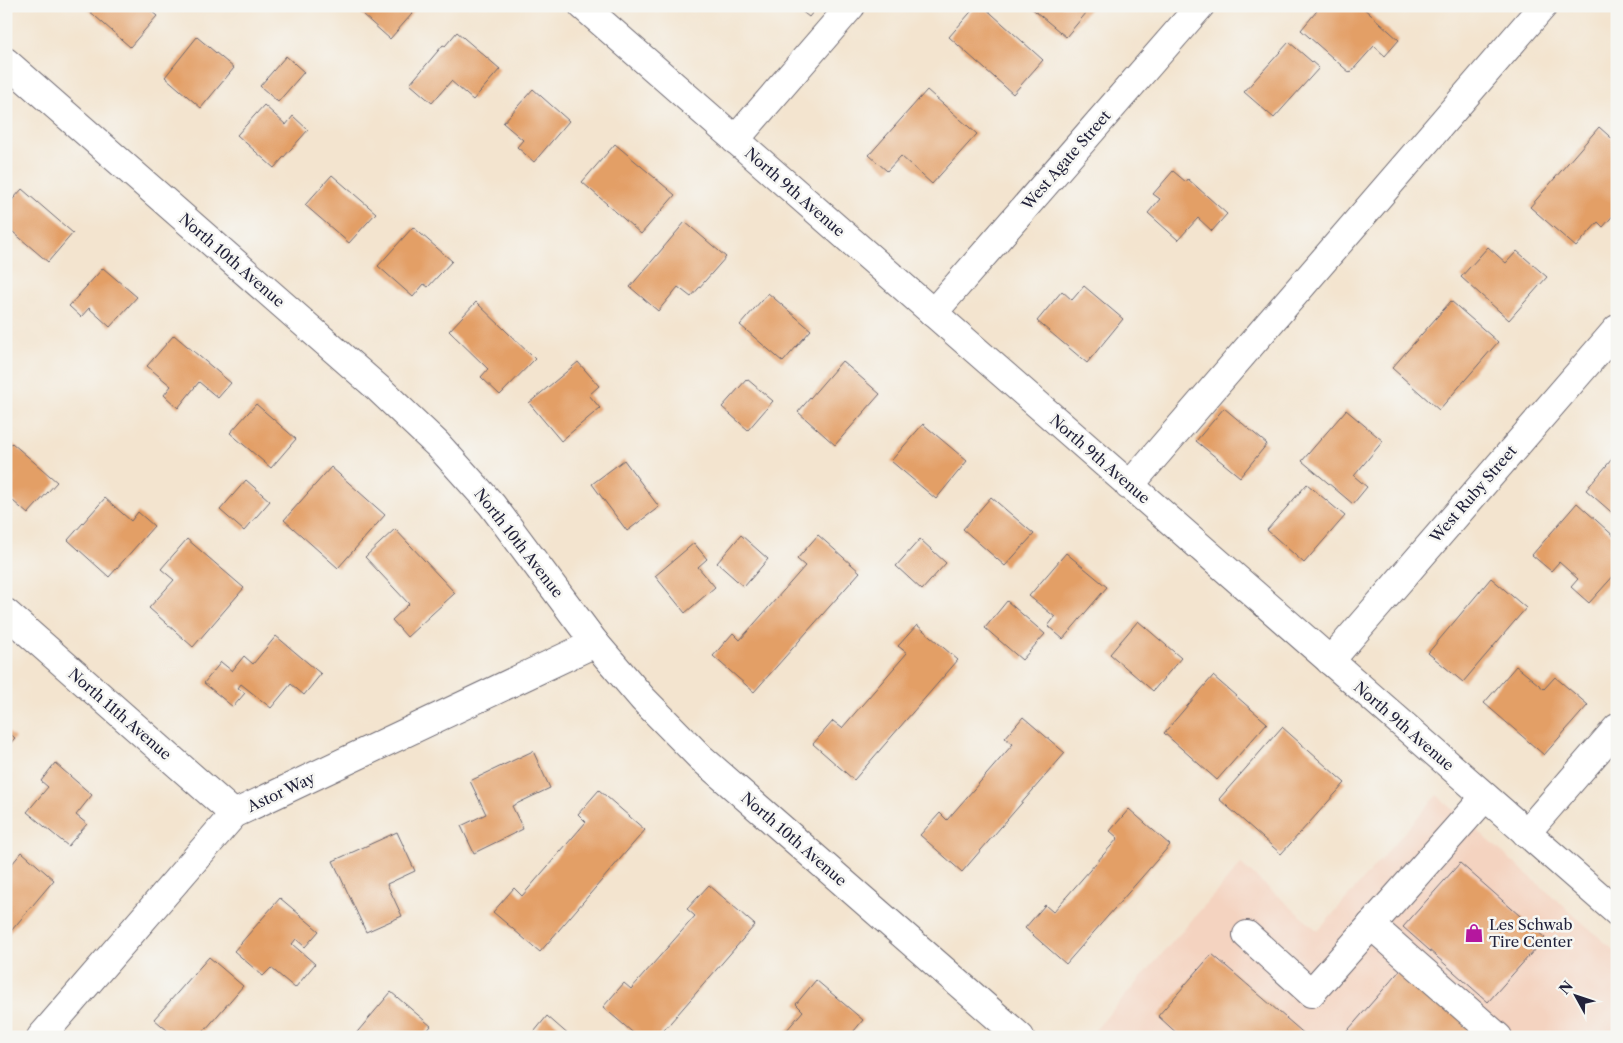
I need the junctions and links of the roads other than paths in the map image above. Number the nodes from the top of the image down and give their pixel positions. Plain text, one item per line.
1 (583, 6) edge
2 (851, 6) edge
3 (1200, 6) edge
4 (1543, 6) edge
5 (6, 62) edge
6 (736, 140) junction
7 (933, 313) junction
8 (1617, 329) edge
9 (1130, 486) junction
10 (6, 613) edge
11 (595, 643) junction
12 (1330, 661) junction
13 (1617, 728) edge
14 (1485, 797) junction
15 (234, 814) junction
16 (1526, 832) junction
17 (1617, 912) edge
18 (1371, 925) junction
19 (1247, 935) dead end
20 (41, 1037) edge
21 (1020, 1037) edge
22 (1498, 1037) edge

1 - 6 street, North 9th Avenue
2 - 6 street
3 - 7 street, West Agate Street
4 - 9 street
5 - 11 street, North 10th Avenue
6 - 7 street, North 9th Avenue
7 - 9 street, North 9th Avenue
8 - 12 street, West Ruby Street
9 - 12 street, North 9th Avenue
10 - 15 street, North 11th Avenue
11 - 15 street, Astor Way
11 - 21 street, North 10th Avenue
12 - 14 street, North 9th Avenue
13 - 16 street
14 - 16 street, North 9th Avenue
14 - 18 street
15 - 20 street, Astor Way
16 - 17 street, North 9th Avenue
18 - 19 street
18 - 22 street

